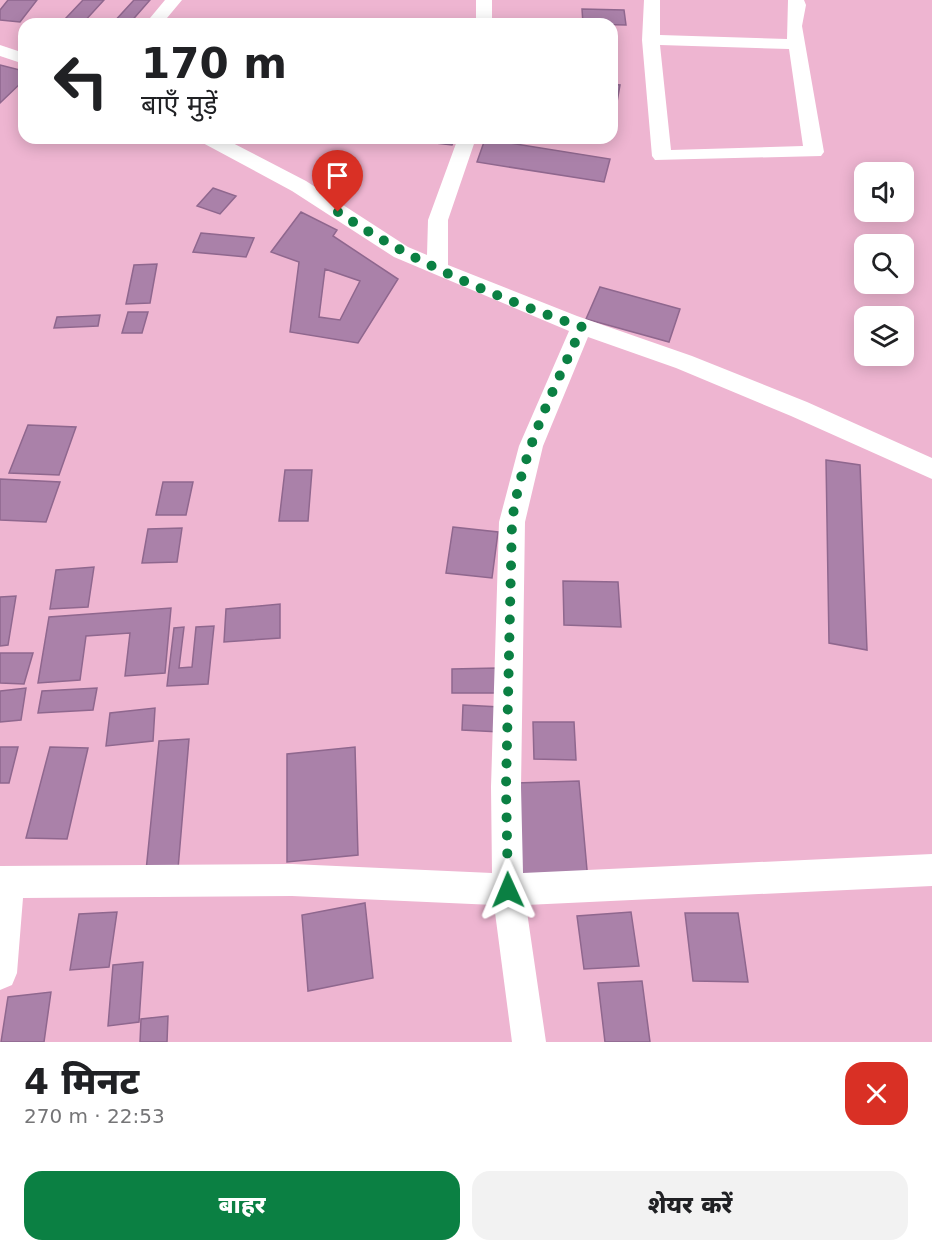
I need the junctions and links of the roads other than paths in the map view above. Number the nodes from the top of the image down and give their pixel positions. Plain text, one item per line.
1 (174, 0) edge
2 (484, 0) edge
3 (652, 0) edge
4 (796, 0) edge
5 (158, 18) edge
6 (484, 18) edge
7 (651, 40) junction
8 (797, 44) junction
9 (0, 50) edge
10 (18, 57) edge
11 (219, 144) edge
12 (465, 144) edge
13 (437, 269) junction
14 (582, 327) junction
15 (932, 469) edge
16 (932, 870) edge
17 (5, 882) edge
18 (508, 890) junction
19 (0, 973) edge
20 (529, 1042) edge

1 - 5 street
2 - 6 street
3 - 7 street
4 - 8 street
7 - 8 street
7 - 8 street
9 - 10 street
11 - 13 street
12 - 13 street
13 - 14 street
14 - 15 street
14 - 18 street
16 - 18 street
17 - 18 street
17 - 19 street
18 - 20 street

